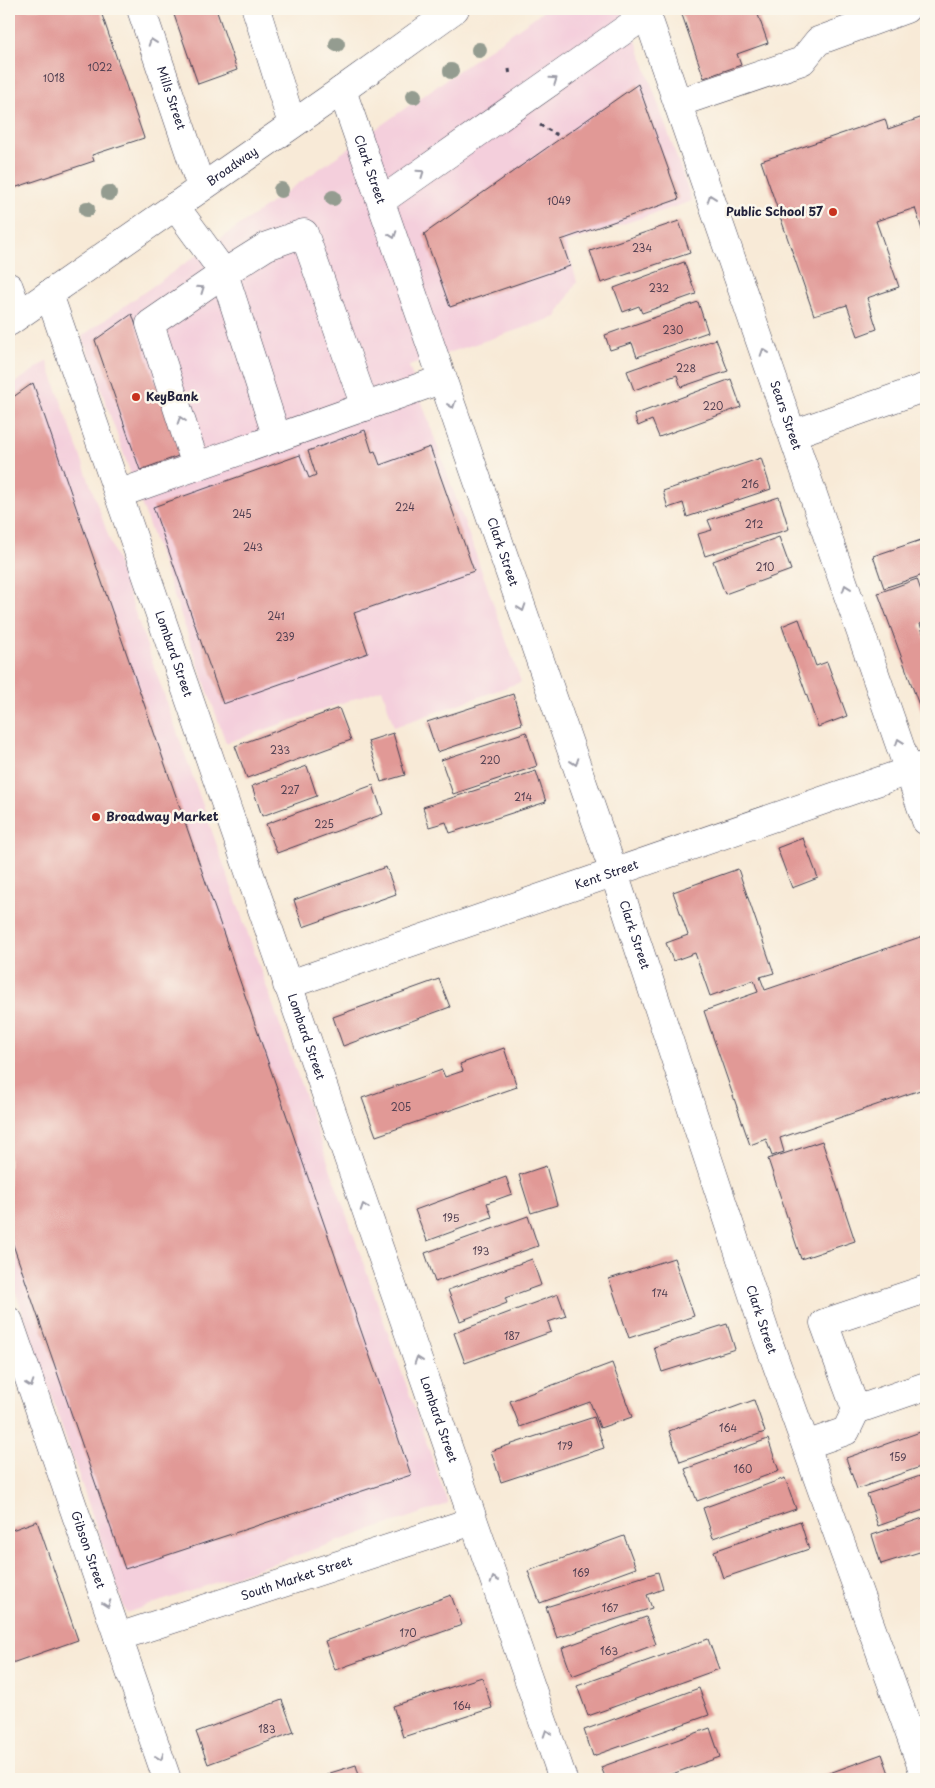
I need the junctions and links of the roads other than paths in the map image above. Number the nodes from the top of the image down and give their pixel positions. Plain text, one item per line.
1 (140, 9) edge
2 (256, 9) edge
3 (455, 9) edge
4 (906, 9) edge
5 (646, 11) edge
6 (342, 90) junction
7 (678, 102) junction
8 (292, 124) junction
9 (201, 188) junction
10 (381, 201) junction
11 (175, 206) junction
12 (224, 273) junction
13 (9, 288) edge
14 (49, 294) junction
15 (14, 318) edge
16 (443, 380) junction
17 (926, 387) edge
18 (365, 407) junction
19 (793, 434) junction
20 (276, 438) junction
21 (196, 466) junction
22 (118, 494) junction
23 (918, 768) edge
24 (926, 821) edge
25 (614, 873) junction
26 (287, 986) junction
27 (926, 1288) edge
28 (9, 1322) edge
29 (926, 1386) edge
30 (856, 1410) junction
31 (806, 1445) junction
32 (473, 1521) junction
33 (118, 1637) junction
34 (168, 1779) edge
35 (563, 1779) edge
36 (926, 1779) edge

9 -> 1 street, Mills Street
2 - 8 street
3 - 6 street, Broadway
4 - 7 street
5 - 7 street, Sears Street
10 -> 5 street
6 - 8 street, Broadway
6 - 10 street, Clark Street
19 -> 7 street, Sears Street
8 - 9 street, Broadway
9 - 11 street, Broadway
10 -> 16 street, Clark Street
11 - 12 street
11 - 14 street, Broadway
12 - 18 street
12 - 20 street
21 -> 12 street
13 - 15 street
14 - 15 street, Broadway
14 - 22 street, Lombard Street
16 - 18 street
16 -> 25 street, Clark Street
17 - 19 street
18 - 20 street
23 -> 19 street, Sears Street
20 - 21 street
21 - 22 street
22 - 26 street, Lombard Street
23 - 24 street, Sears Street
23 - 25 street, Kent Street
25 - 26 street, Kent Street
25 - 31 street, Clark Street
32 -> 26 street, Lombard Street
27 - 30 street
28 -> 33 street, Gibson Street
29 - 30 street
30 - 31 street
31 - 36 street, Clark Street
32 - 33 street, South Market Street
35 -> 32 street, Lombard Street
33 -> 34 street, Gibson Street

